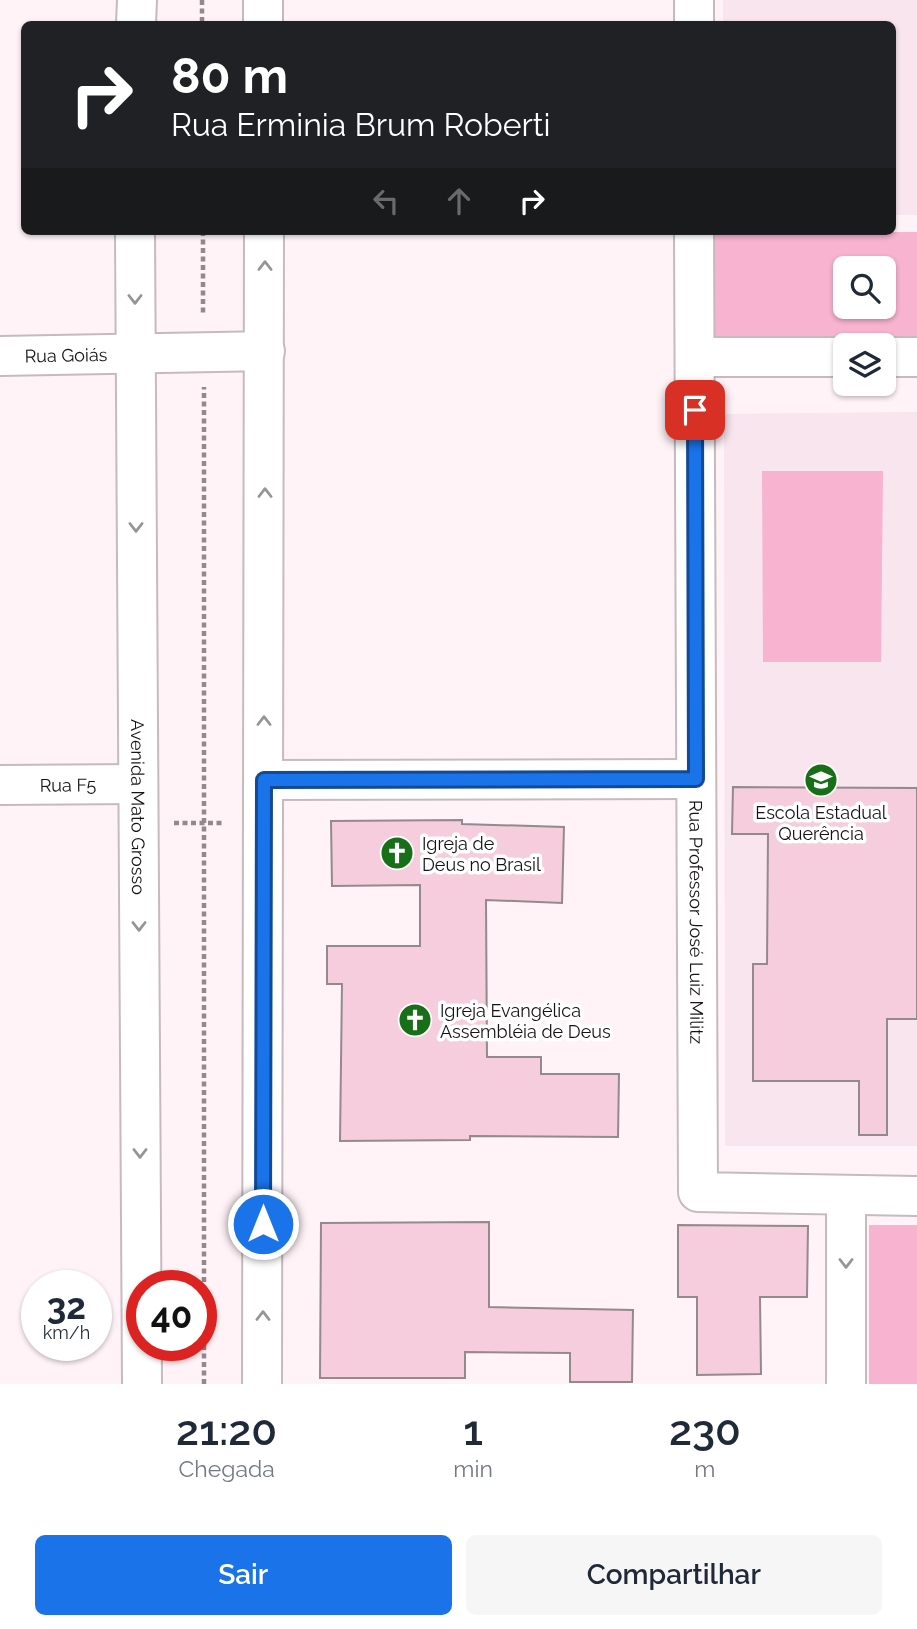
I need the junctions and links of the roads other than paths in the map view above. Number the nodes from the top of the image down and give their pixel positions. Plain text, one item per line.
1 (137, 0) edge
2 (263, 0) edge
3 (694, 0) edge
4 (136, 21) edge
5 (264, 21) edge
6 (694, 21) edge
7 (135, 235) edge
8 (264, 235) edge
9 (694, 235) edge
10 (265, 351) junction
11 (0, 356) edge
12 (134, 356) junction
13 (695, 357) junction
14 (833, 357) edge
15 (896, 357) edge
16 (917, 357) edge
17 (696, 779) junction
18 (264, 780) junction
19 (138, 784) junction
20 (0, 785) edge
21 (846, 1195) junction
22 (917, 1196) edge
23 (142, 1384) edge
24 (262, 1384) edge
25 (846, 1384) edge

1 - 4 street
2 - 5 street
3 - 6 street
7 -> 12 street, Avenida Mato Grosso
10 -> 8 street
9 - 13 street, Rua Professor José Luiz Militz
10 - 12 street, Rua Goiás
18 -> 10 street
11 - 12 street, Rua Goiás
12 -> 19 street, Avenida Mato Grosso
13 - 14 street
13 - 17 street, Rua Professor José Luiz Militz
15 - 16 street
17 - 18 street
17 - 21 street, Rua Professor José Luiz Militz
24 -> 18 street
19 - 20 street, Rua F5
19 -> 23 street, Avenida Mato Grosso
21 - 22 street
21 -> 25 street

